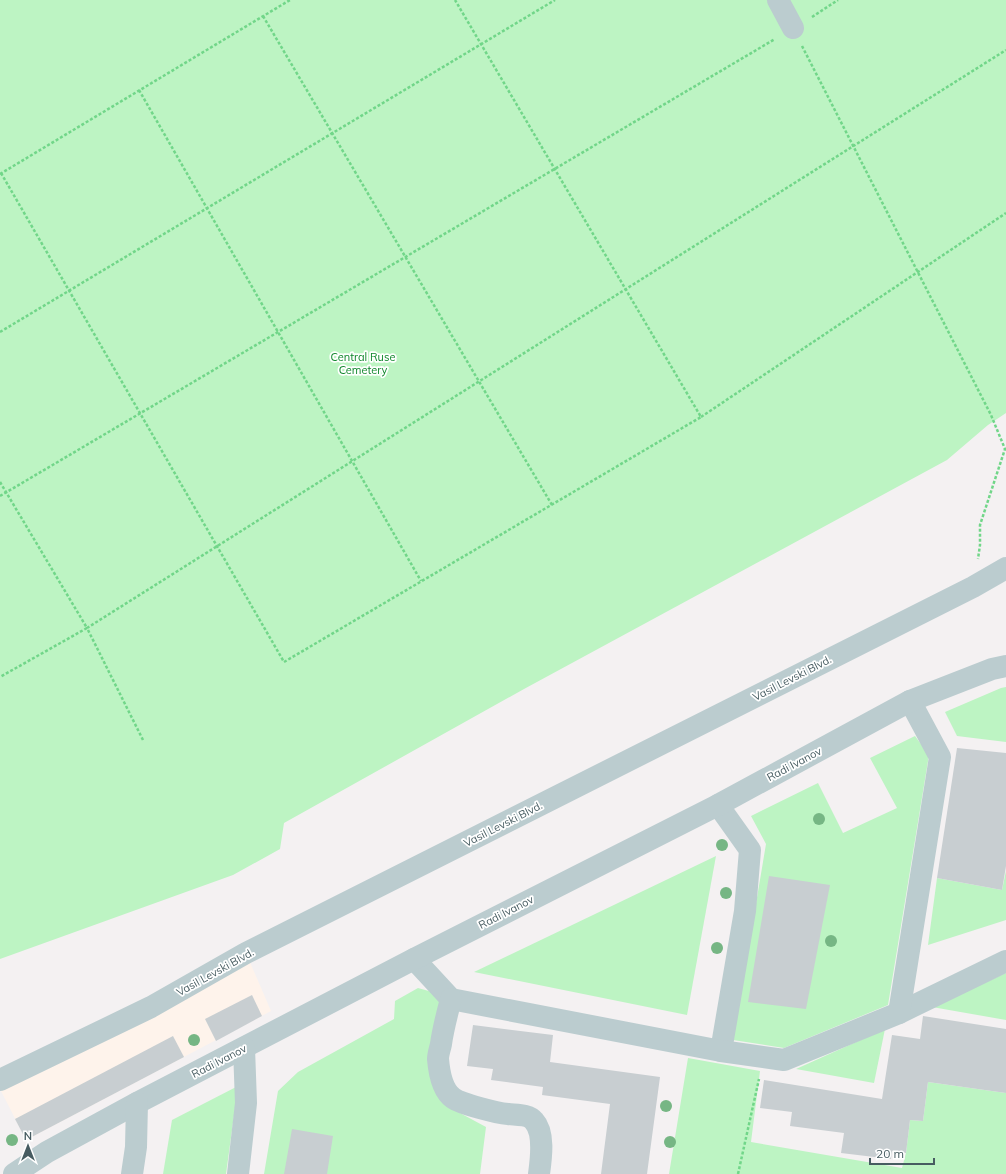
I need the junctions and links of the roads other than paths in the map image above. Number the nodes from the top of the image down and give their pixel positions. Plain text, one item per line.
1 (778, 0) edge
2 (793, 28) road end
3 (1006, 568) edge
4 (1006, 666) edge
5 (910, 701) junction
6 (718, 805) junction
7 (414, 959) junction
8 (1006, 961) edge
9 (451, 999) junction
10 (899, 1013) junction
11 (244, 1048) junction
12 (721, 1050) junction
13 (0, 1080) edge
14 (137, 1103) junction
15 (14, 1174) edge
16 (132, 1174) edge
17 (238, 1174) edge
18 (538, 1174) edge

1 - 2 street
3 - 13 street, Vasil Levski Blvd.
4 - 5 street, Radi Ivanov
5 - 6 street, Radi Ivanov
5 - 10 street
6 - 7 street, Radi Ivanov
6 - 12 street
7 - 9 street
7 - 11 street, Radi Ivanov
8 - 10 street
9 - 12 street
9 - 18 street
10 - 12 street
11 - 14 street, Radi Ivanov
11 - 17 street
14 - 15 street, Radi Ivanov
14 - 16 street

